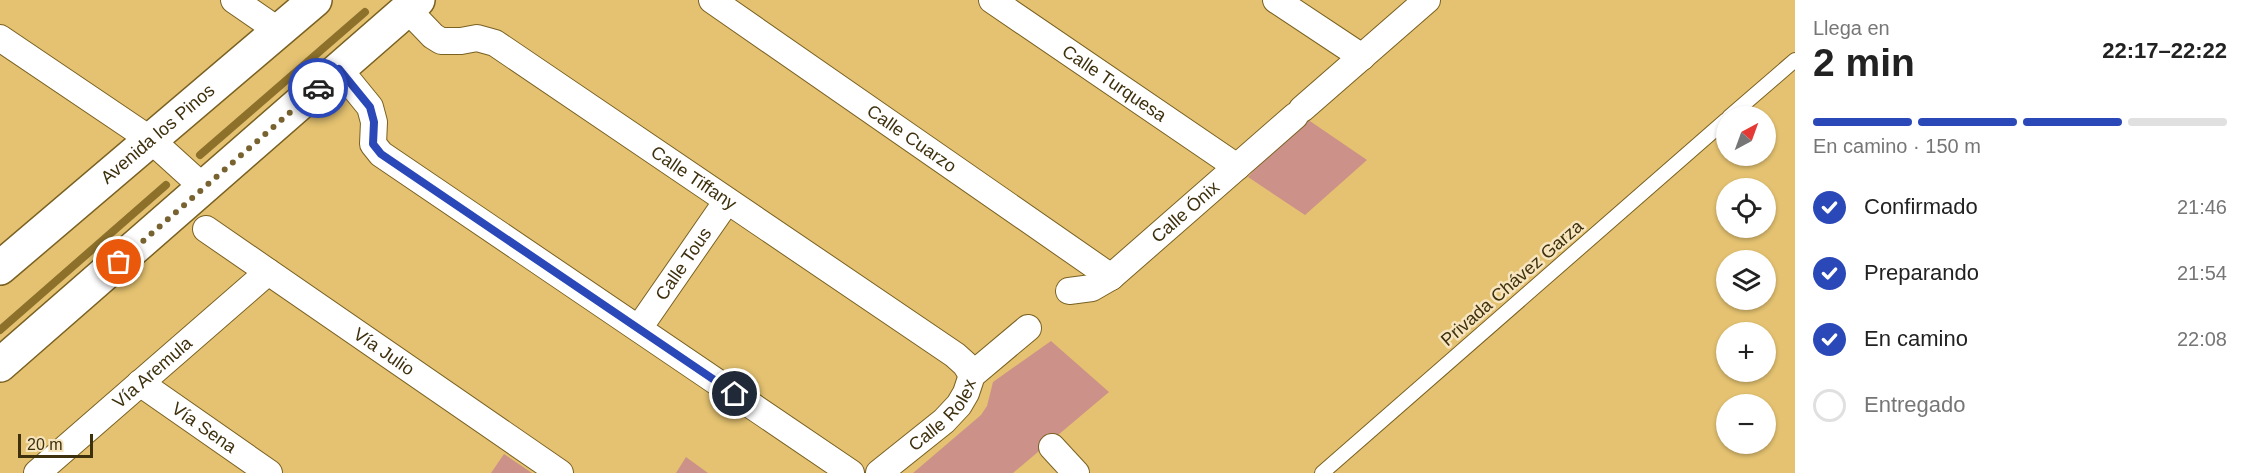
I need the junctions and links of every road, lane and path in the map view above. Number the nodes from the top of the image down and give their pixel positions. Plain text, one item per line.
1 (234, 0) edge
2 (315, 0) edge
3 (712, 0) edge
4 (992, 0) edge
5 (1276, 0) edge
6 (1427, 0) edge
7 (402, 6) edge
8 (279, 31) junction
9 (0, 38) edge
10 (1362, 57) junction
11 (1795, 60) edge
12 (339, 69) junction
13 (1742, 106) edge
14 (1716, 128) edge
15 (151, 140) junction
16 (1237, 167) junction
17 (204, 188) junction
18 (727, 201) junction
19 (206, 230) dead end
20 (5, 255) edge
21 (268, 272) junction
22 (1111, 278) junction
23 (1069, 291) dead end
24 (639, 328) junction
25 (1028, 328) dead end
26 (0, 365) edge
27 (972, 375) junction
28 (140, 383) junction
29 (1052, 447) dead end
30 (37, 473) edge
31 (269, 473) edge
32 (560, 473) edge
33 (851, 473) edge
34 (879, 473) edge
35 (1076, 473) edge
36 (1322, 473) edge

1 - 8 street
2 - 8 street, Avenida los Pinos
3 - 22 street, Calle Cuarzo
4 - 16 street, Calle Turquesa
5 - 10 street
6 - 10 street, Calle Ónix
7 - 12 street
7 - 18 street, Calle Tiffany
8 - 15 street, Avenida los Pinos
9 - 15 street
10 - 16 street, Calle Ónix
11 - 13 lane, Privada Chávez Garza
12 - 17 street
12 - 24 street
14 - 36 lane, Privada Chávez Garza
15 - 17 street
15 - 20 street, Avenida los Pinos
16 - 22 street, Calle Ónix
17 - 26 street
18 - 24 street, Calle Tous
18 - 27 street, Calle Tiffany
19 - 21 street, Vía Julio
21 - 28 street, Vía Aremula
21 - 32 street, Vía Julio
22 - 23 street, Calle Ónix
24 - 33 street
25 - 27 street, Calle Rolex
27 - 34 street, Calle Rolex
28 - 30 street, Vía Aremula
28 - 31 street, Vía Sena
29 - 35 street

